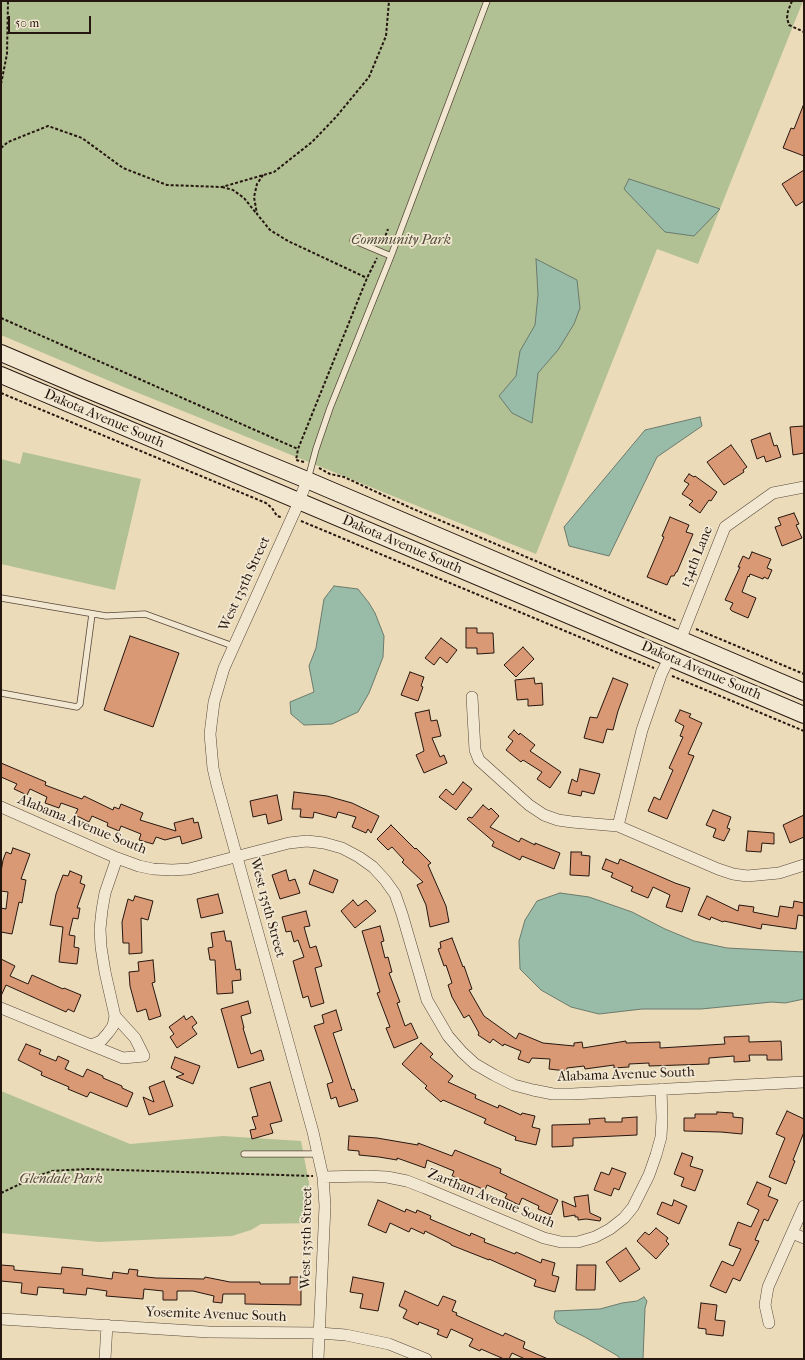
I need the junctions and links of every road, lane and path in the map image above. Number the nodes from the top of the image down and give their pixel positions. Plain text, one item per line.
1 (8, 1) edge
2 (389, 1) edge
3 (487, 1) edge
4 (792, 1) edge
5 (804, 32) edge
6 (1, 84) edge
7 (1, 148) edge
8 (263, 175) junction
9 (222, 187) junction
10 (257, 214) junction
11 (388, 229) dead end
12 (353, 240) dead end
13 (380, 252) junction
14 (391, 256) junction
15 (367, 278) junction
16 (1, 318) edge
17 (1, 353) edge
18 (1, 375) edge
19 (1, 393) edge
20 (298, 449) junction
21 (312, 464) junction
22 (307, 480) junction
23 (804, 487) edge
24 (299, 502) junction
25 (291, 519) junction
26 (1, 598) edge
27 (92, 614) junction
28 (683, 631) junction
29 (233, 646) junction
30 (666, 665) junction
31 (804, 674) edge
32 (804, 692) edge
33 (1, 693) edge
34 (472, 696) dead end
35 (804, 714) edge
36 (804, 731) edge
37 (1, 807) edge
38 (618, 826) junction
39 (237, 856) junction
40 (117, 858) junction
41 (804, 865) edge
42 (1, 1008) edge
43 (115, 1016) junction
44 (91, 1045) junction
45 (804, 1082) edge
46 (661, 1089) junction
47 (244, 1154) dead end
48 (318, 1154) junction
49 (323, 1178) junction
50 (1, 1193) edge
51 (804, 1206) edge
52 (792, 1233) junction
53 (804, 1238) edge
54 (1, 1319) edge
55 (768, 1323) dead end
56 (107, 1325) junction
57 (319, 1333) junction
58 (105, 1359) edge
59 (318, 1359) edge
60 (426, 1359) edge

1 - 6 path
2 - 8 path
3 - 14 lane
4 - 5 path
7 - 9 path
8 - 9 path
8 - 10 path
9 - 10 path
10 - 15 path
11 - 13 path
12 - 13 lane
13 - 14 lane
13 - 15 path
14 - 21 lane
15 - 20 path
16 - 20 path
17 - 22 main road, Dakota Avenue South
18 - 24 main road, Dakota Avenue South
19 - 25 path
20 - 21 path
21 - 22 lane
21 - 28 path
22 - 24 street, West 135th Street
22 - 28 main road, Dakota Avenue South
23 - 28 street, 134th Lane
24 - 25 street, West 135th Street
24 - 30 main road, Dakota Avenue South
25 - 29 street, West 135th Street
25 - 30 path
26 - 27 lane
27 - 29 lane
27 - 33 lane
28 - 31 path
28 - 32 main road, Dakota Avenue South
29 - 39 street, West 135th Street
30 - 35 main road, Dakota Avenue South
30 - 36 path
30 - 38 street
34 - 38 street
37 - 40 street, Alabama Avenue South
38 - 41 street
39 - 40 street, Alabama Avenue South
39 - 46 street, Alabama Avenue South
39 - 48 street, West 135th Street
40 - 43 street
42 - 44 street
43 - 44 street
43 - 44 street
45 - 46 street, Alabama Avenue South
46 - 49 street, Zarthan Avenue South
47 - 48 lane
48 - 49 street, West 135th Street
49 - 50 path
49 - 57 street, West 135th Street
51 - 52 street
52 - 53 street
52 - 55 street
54 - 56 street, Yosemite Avenue South
56 - 57 street, Yosemite Avenue South
56 - 58 street
57 - 59 street, West 135th Street
57 - 60 street, Yosemite Avenue South

